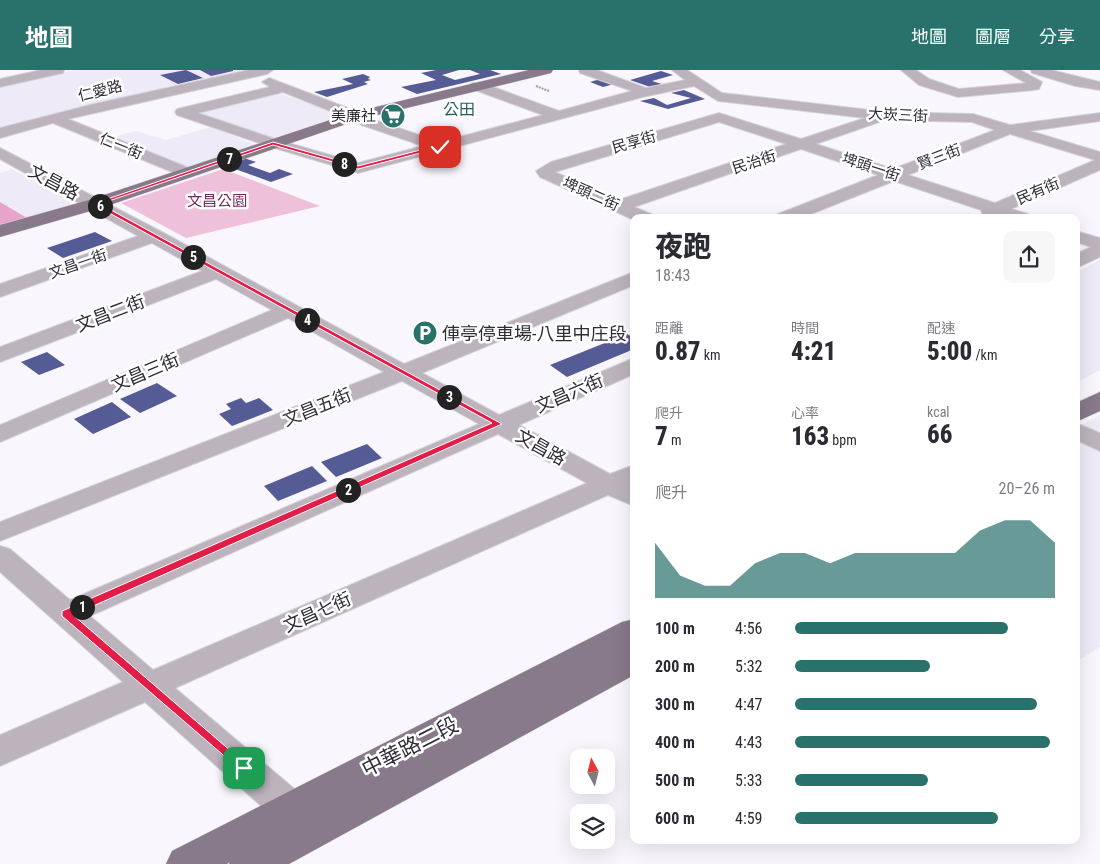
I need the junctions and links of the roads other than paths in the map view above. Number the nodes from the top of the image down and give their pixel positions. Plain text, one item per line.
1 (58, 70) edge
2 (266, 70) edge
3 (546, 70) edge
4 (585, 70) edge
5 (678, 70) edge
6 (907, 70) edge
7 (1009, 70) edge
8 (1015, 70) edge
9 (1037, 70) edge
10 (247, 74) junction
11 (696, 82) junction
12 (0, 83) edge
13 (477, 86) junction
14 (1100, 86) edge
15 (284, 88) junction
16 (641, 90) dead end
17 (354, 116) junction
18 (558, 116) junction
19 (888, 116) junction
20 (719, 117) joint
21 (1100, 117) edge
22 (55, 119) junction
23 (1010, 129) junction
24 (0, 133) edge
25 (273, 144) junction
26 (804, 145) junction
27 (440, 147) junction
28 (0, 153) edge
29 (1100, 157) edge
30 (1100, 164) edge
31 (548, 168) joint
32 (188, 173) junction
33 (894, 174) junction
34 (95, 204) junction
35 (619, 206) junction
36 (996, 209) junction
37 (636, 214) edge
38 (794, 214) edge
39 (985, 214) edge
40 (1010, 214) edge
41 (0, 231) edge
42 (155, 236) junction
43 (1080, 237) edge
44 (1100, 244) edge
45 (1100, 250) edge
46 (1080, 260) edge
47 (219, 272) junction
48 (630, 280) edge
49 (0, 291) edge
50 (290, 310) junction
51 (0, 355) edge
52 (630, 368) edge
53 (404, 372) junction
54 (1100, 380) edge
55 (1082, 409) edge
56 (498, 424) junction
57 (0, 434) edge
58 (1100, 442) edge
59 (625, 485) edge
60 (0, 532) edge
61 (0, 556) edge
62 (66, 614) junction
63 (630, 633) edge
64 (630, 660) edge
65 (149, 686) junction
66 (0, 751) edge
67 (291, 809) junction
68 (187, 864) edge
69 (250, 864) edge

1 - 12 street
2 - 10 street, 仁愛路
3 - 13 main road
4 - 16 street
5 - 11 street, 大崁三街
6 - 7 street
7 - 8 street
9 - 14 street
10 - 15 street
10 - 22 street, 仁愛路
11 - 18 street
11 - 19 street, 大崁三街
13 - 17 main road
13 - 18 street
15 - 17 street
15 - 25 street
17 - 25 main road
17 - 27 street
18 - 27 street
19 - 23 street, 大崁三街
19 - 26 street, 民治街
20 - 26 street, 埤頭一街
20 - 31 street, 民享街
21 - 23 street, 賢三街
22 - 24 street, 仁愛路
22 - 32 street, 仁一街
23 - 29 street, 大崁三街
23 - 33 street, 賢三街
25 - 27 street
25 - 32 main road
26 - 33 street, 埤頭一街
26 - 35 street, 民治街
28 - 34 street, 文昌路
30 - 36 street, 民有街
31 - 35 street, 埤頭二街
32 - 34 main road
33 - 36 street, 埤頭一街
33 - 38 street, 賢三街
34 - 41 main road
34 - 42 street, 文昌路
35 - 37 street, 埤頭二街
36 - 39 street, 民有街
36 - 40 street, 埤頭一街
42 - 47 street, 文昌路
42 - 49 street, 文昌一街
43 - 44 street
45 - 46 street
47 - 50 street, 文昌路
47 - 51 street, 文昌二街
48 - 53 street, 文昌五街
50 - 53 street, 文昌路
50 - 57 street, 文昌三街
52 - 56 street, 文昌六街
53 - 56 street, 文昌路
53 - 60 street, 文昌五街
54 - 55 main road
55 - 58 street
56 - 59 street, 文昌路
56 - 62 street, 文昌六街
59 - 65 street, 文昌七街
61 - 62 street
62 - 65 street
63 - 67 main road, 中華路二段
64 - 69 main road, 中華路二段
65 - 66 street, 文昌七街
65 - 67 street
67 - 68 main road, 中華路二段

